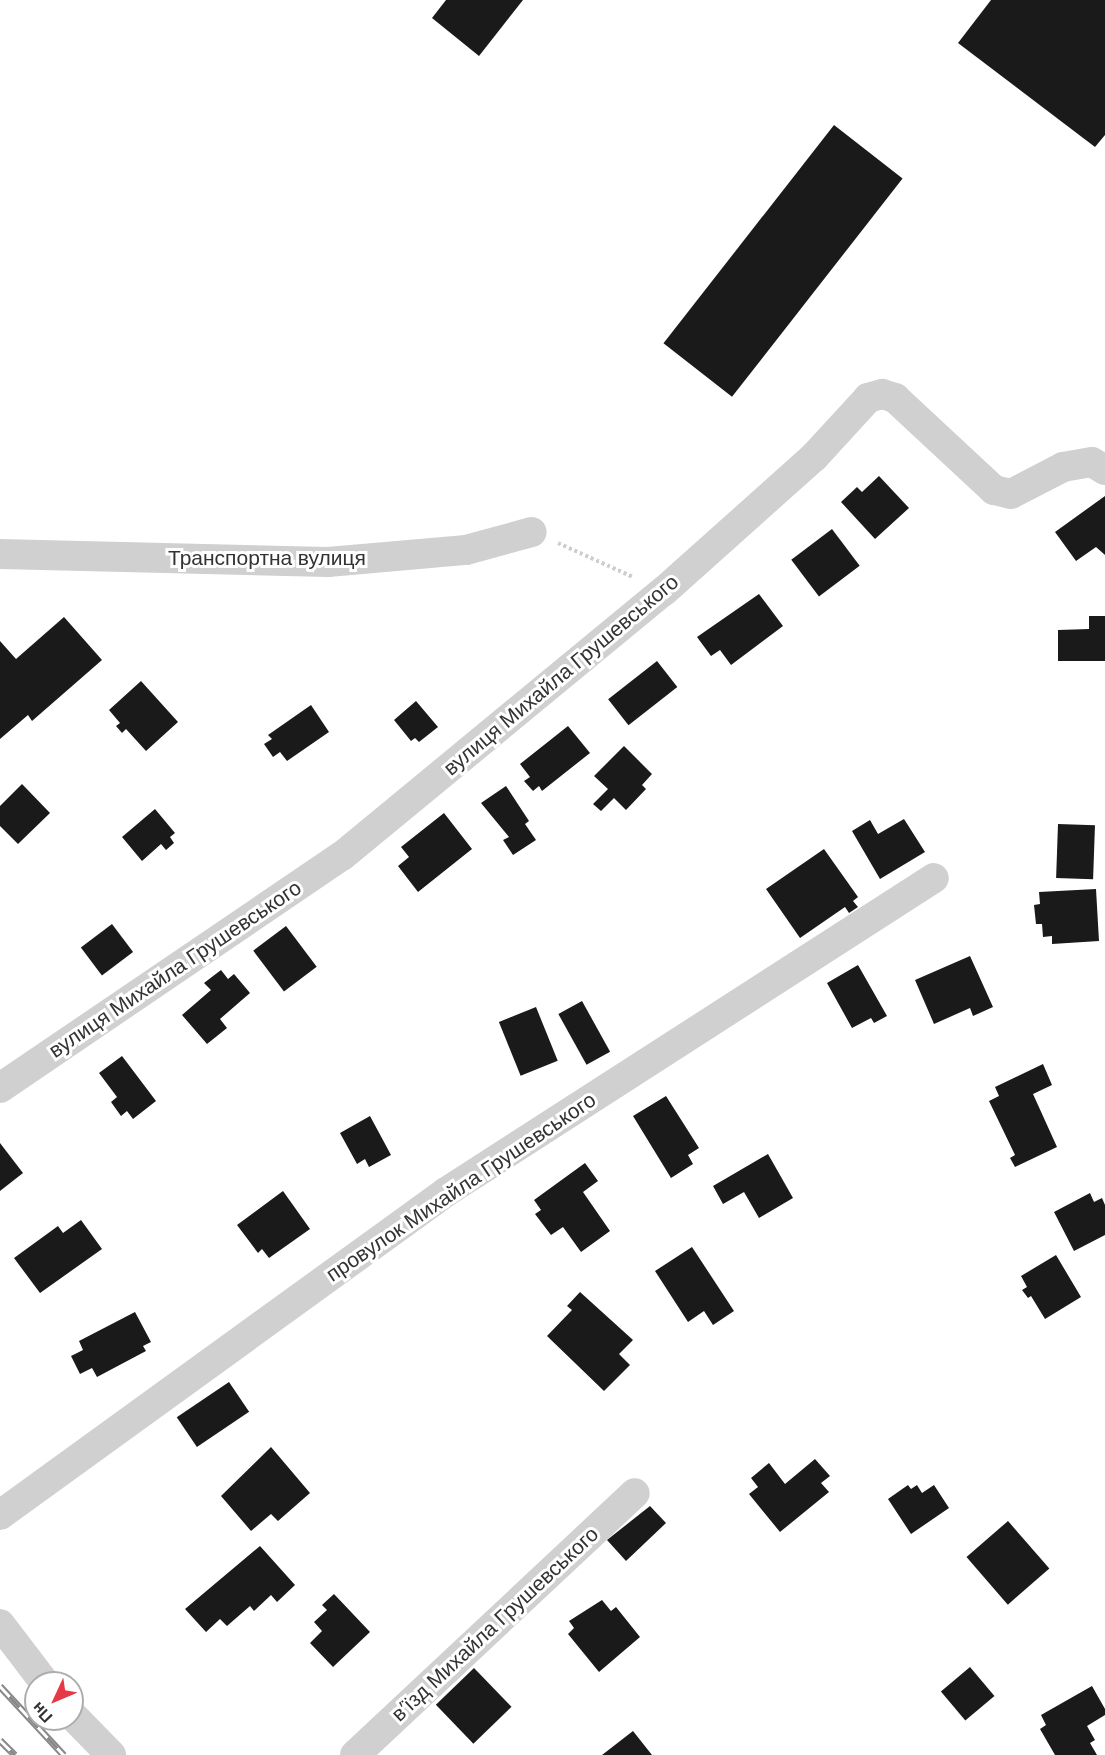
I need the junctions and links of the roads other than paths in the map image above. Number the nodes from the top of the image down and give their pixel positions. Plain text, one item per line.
1 (1105, 470) edge
2 (532, 532) road end
3 (0, 554) edge
4 (934, 878) dead end
5 (0, 1088) edge
6 (635, 1493) dead end
7 (0, 1515) edge
8 (0, 1624) edge
9 (36, 1671) edge
10 (84, 1727) edge
11 (111, 1755) edge
12 (355, 1755) edge

1 - 5 street, вулиця Михайла Грушевського
2 - 3 street, Транспортна вулиця
4 - 7 street, провулок Михайла Грушевського
6 - 12 street, в’їзд Михайла Грушевського
8 - 9 street
10 - 11 street

